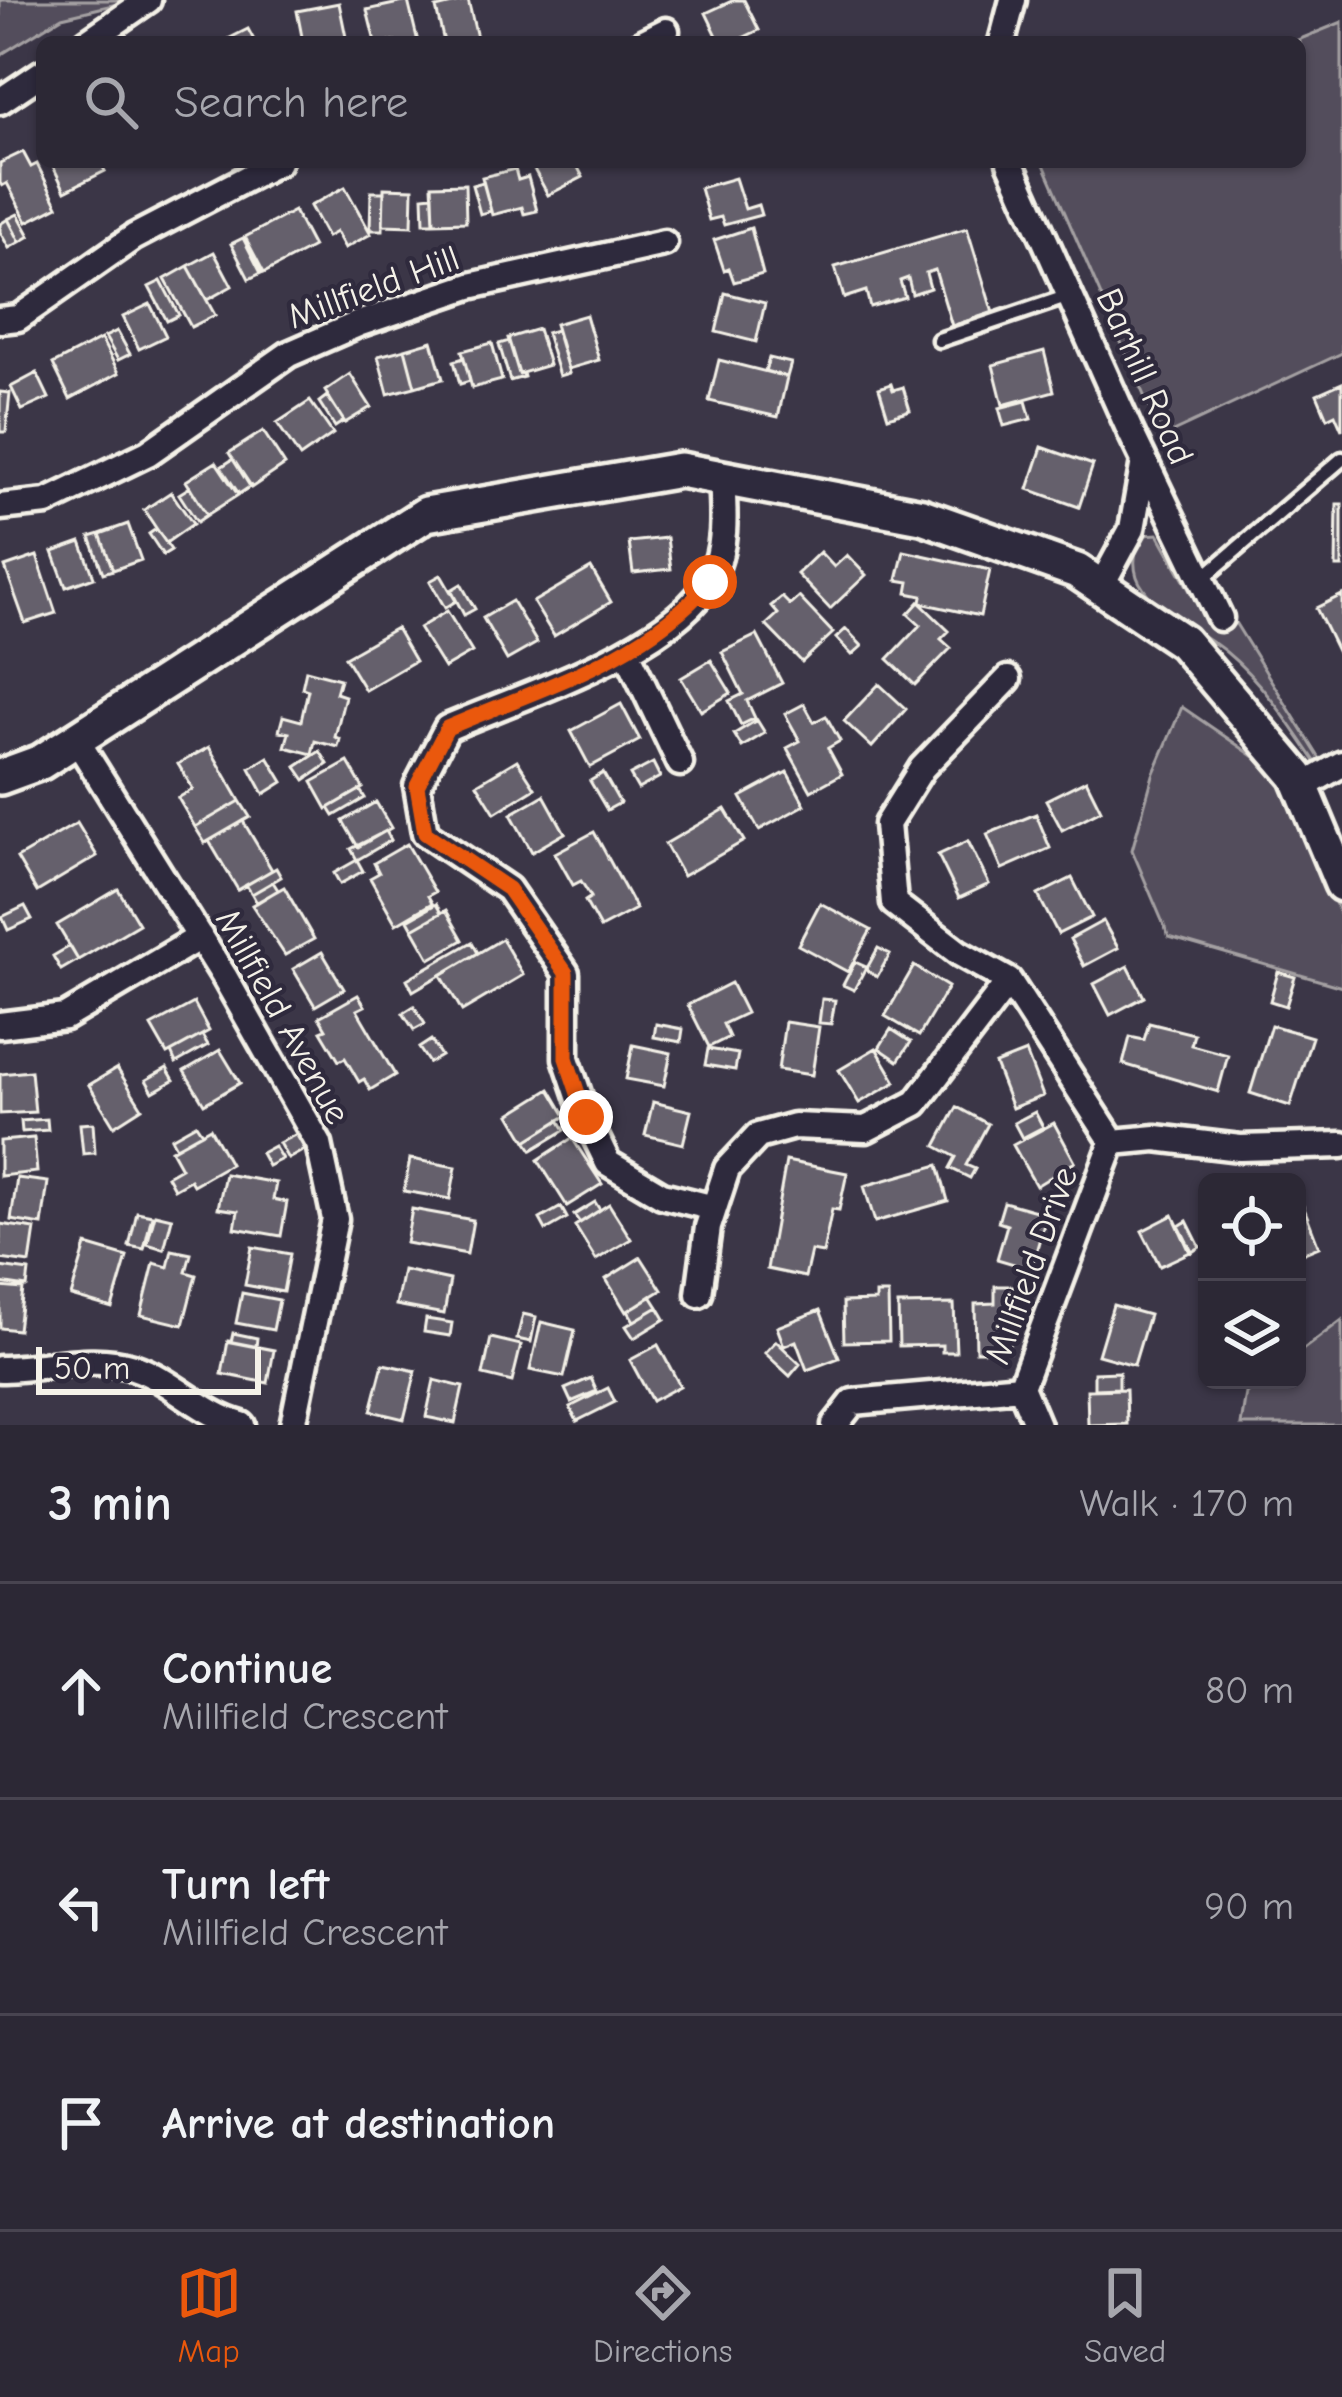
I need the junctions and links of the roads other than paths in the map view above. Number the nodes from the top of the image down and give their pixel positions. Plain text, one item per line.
1 (148, 0) edge
2 (1013, 0) edge
3 (96, 36) edge
4 (1004, 36) edge
5 (36, 77) edge
6 (0, 101) edge
7 (266, 168) edge
8 (1013, 168) edge
9 (664, 243) dead end
10 (1070, 296) junction
11 (0, 320) edge
12 (939, 340) dead end
13 (1342, 459) edge
14 (1144, 461) junction
15 (722, 478) junction
16 (0, 506) edge
17 (1202, 580) junction
18 (1101, 586) junction
19 (1220, 619) dead end
20 (627, 652) junction
21 (1008, 679) dead end
22 (76, 740) junction
23 (680, 763) dead end
24 (1342, 764) edge
25 (0, 777) edge
26 (1302, 787) junction
27 (1342, 884) edge
28 (200, 937) junction
29 (1009, 981) junction
30 (0, 1025) edge
31 (1113, 1142) junction
32 (1342, 1144) edge
33 (714, 1208) junction
34 (699, 1294) dead end
35 (0, 1369) edge
36 (1021, 1387) junction
37 (242, 1425) edge
38 (293, 1425) edge
39 (835, 1425) edge
40 (1037, 1425) edge

1 - 3 street
2 - 4 street
5 - 6 street
7 - 11 street
8 - 10 street, Barhill Road
9 - 16 street, Millfield Hill
10 - 12 lane
10 - 14 street, Barhill Road
13 - 17 lane
14 - 17 street, Barhill Road
14 - 18 street
15 - 18 street
15 - 20 street
15 - 22 street
17 - 19 street, Barhill Road
18 - 26 street
20 - 23 street
20 - 33 street
21 - 29 street
22 - 25 street
22 - 28 street, Millfield Avenue
24 - 26 street
26 - 27 street
28 - 30 street
28 - 38 street, Millfield Avenue
29 - 31 street
29 - 33 street
31 - 32 street, Millfield Drive
31 - 36 street, Millfield Drive
33 - 34 street
35 - 37 street
36 - 39 street
36 - 40 street, Millfield Drive

